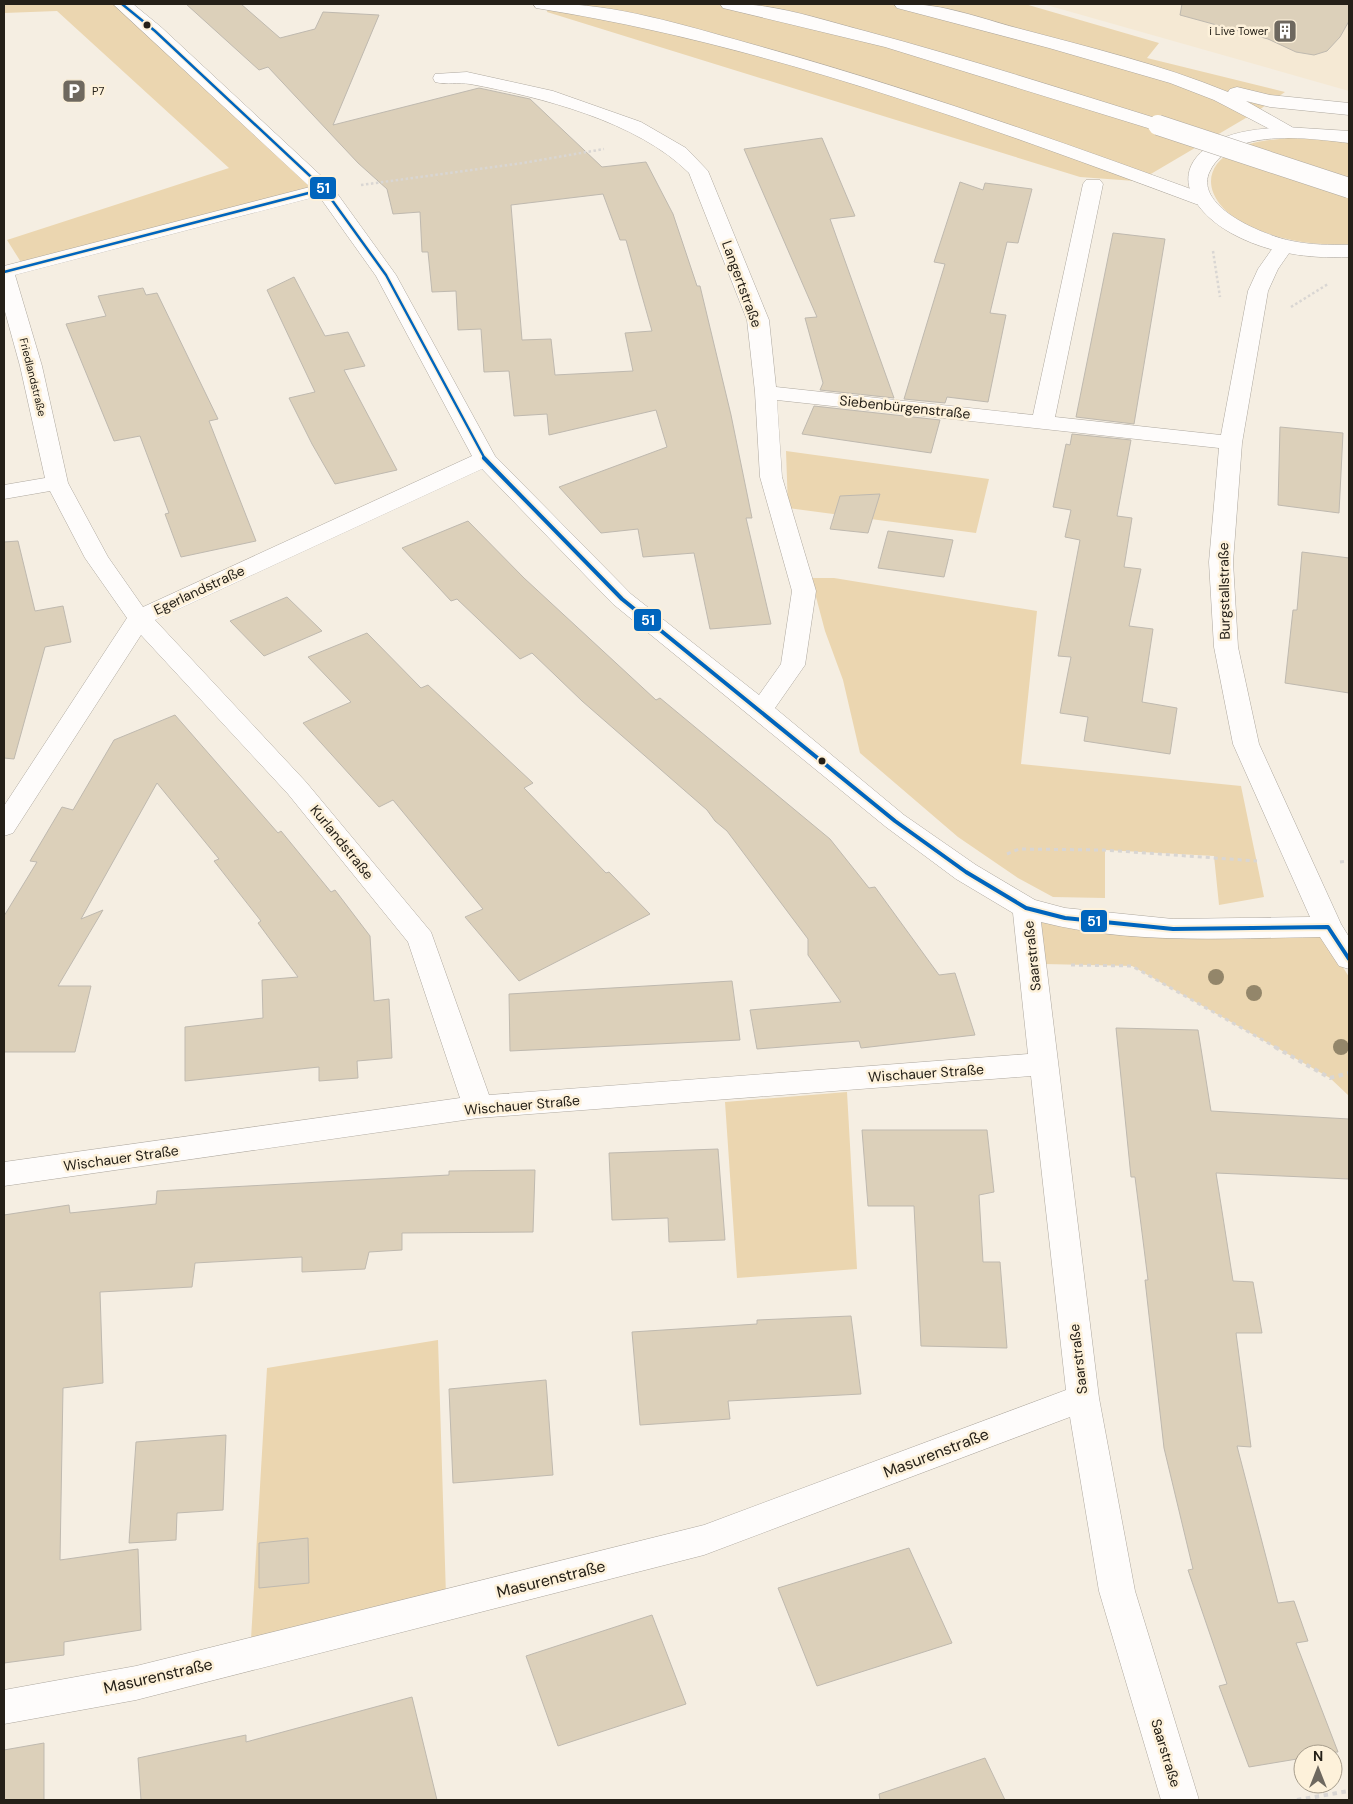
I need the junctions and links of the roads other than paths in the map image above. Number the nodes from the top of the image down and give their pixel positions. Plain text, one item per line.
1 (122, 4) edge
2 (542, 4) edge
3 (729, 4) edge
4 (903, 4) edge
5 (442, 78) dead end
6 (1174, 78) junction
7 (1349, 109) edge
8 (1285, 132) junction
9 (1349, 137) edge
10 (1093, 184) dead end
11 (1349, 188) edge
12 (324, 189) junction
13 (1202, 200) junction
14 (1284, 246) junction
15 (1349, 251) edge
16 (4, 272) edge
17 (766, 392) junction
18 (1044, 421) junction
19 (1231, 443) junction
20 (485, 459) junction
21 (57, 483) junction
22 (4, 492) edge
23 (139, 618) junction
24 (761, 710) junction
25 (4, 827) edge
26 (1026, 908) junction
27 (1328, 927) junction
28 (1349, 959) edge
29 (1044, 1064) junction
30 (478, 1107) junction
31 (4, 1174) edge
32 (1083, 1398) junction
33 (4, 1707) edge
34 (1180, 1800) edge

1 - 12 main road
2 - 13 main road
3 - 11 main road, bridge
4 - 6 main road
5 - 17 main road, Langertstraße
6 - 7 main road
6 - 8 main road
8 - 9 main road
8 - 13 main road
10 - 18 main road
12 - 16 main road
12 - 20 main road
13 - 14 main road
14 - 15 main road
14 - 19 main road, Burgstallstraße
16 - 21 main road, Friedlandstraße
17 - 18 main road, Siebenbürgenstraße
17 - 24 main road, Langertstraße
18 - 19 main road, Siebenbürgenstraße
19 - 27 main road, Burgstallstraße
20 - 23 main road, Egerlandstraße
20 - 24 main road
21 - 22 main road
21 - 23 main road, Friedlandstraße
23 - 25 main road, Egerlandstraße
23 - 30 main road, Kurlandstraße
24 - 26 main road
26 - 27 main road
26 - 29 main road, Saarstraße
27 - 28 main road
29 - 30 main road, Wischauer Straße
29 - 32 main road, Saarstraße
30 - 31 main road, Wischauer Straße
32 - 33 main road, Masurenstraße
32 - 34 main road, Saarstraße

